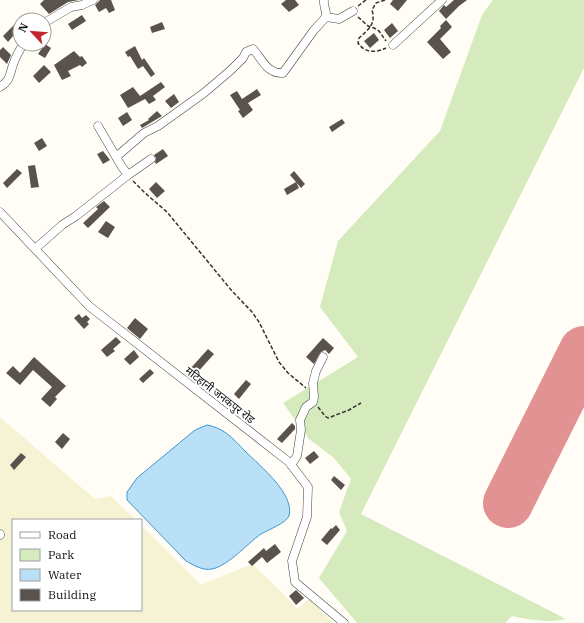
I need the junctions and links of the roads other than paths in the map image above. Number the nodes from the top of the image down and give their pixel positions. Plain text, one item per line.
1 (93, 0) edge
2 (324, 0) edge
3 (442, 0) edge
4 (355, 13) road end
5 (326, 17) junction
6 (52, 18) edge
7 (393, 45) road end
8 (19, 52) edge
9 (0, 87) edge
10 (98, 126) dead end
11 (116, 157) junction
12 (151, 159) dead end
13 (128, 175) junction
14 (0, 212) edge
15 (35, 249) junction
16 (323, 357) dead end
17 (291, 465) junction
18 (344, 623) edge

1 - 6 street
2 - 5 street
3 - 7 street
4 - 5 street
5 - 11 street
8 - 9 street
10 - 11 street
11 - 13 street
12 - 13 street
13 - 15 street
14 - 15 street, मटिहानी जनकपुर रोड
15 - 17 street, मटिहानी जनकपुर रोड
16 - 17 street
17 - 18 street, मटिहानी जनकपुर रोड

